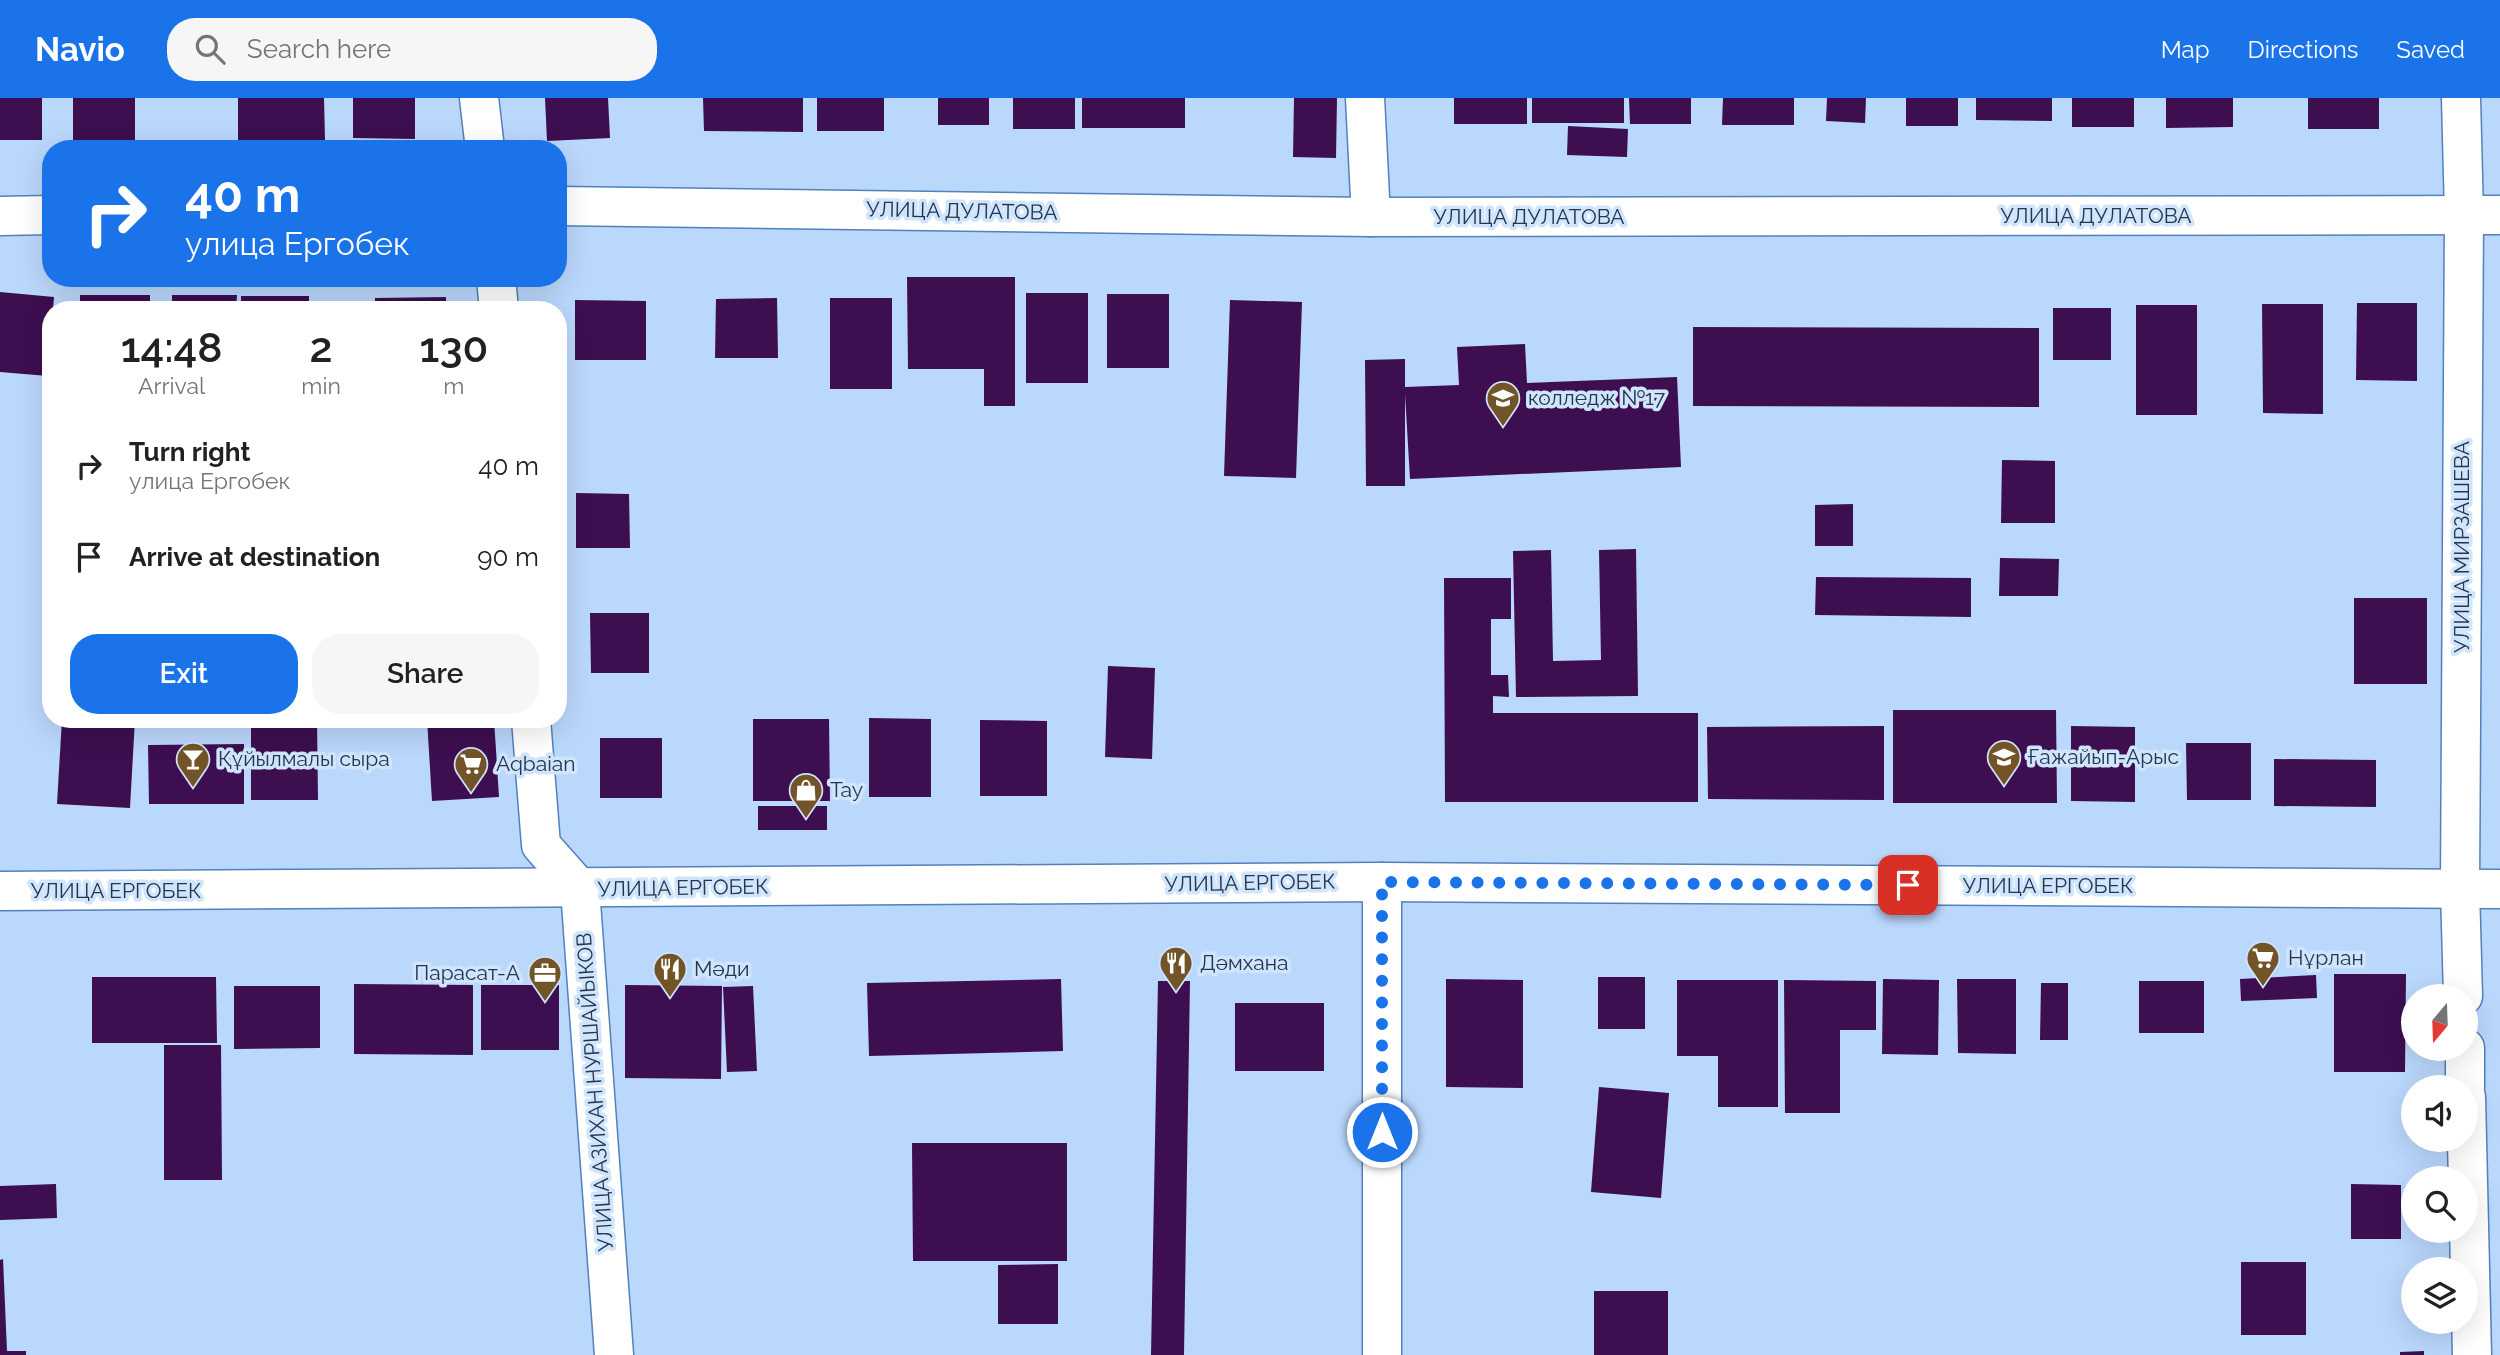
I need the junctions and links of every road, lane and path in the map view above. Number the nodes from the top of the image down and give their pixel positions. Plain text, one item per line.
1 (479, 98) edge
2 (1366, 98) edge
3 (2461, 98) edge
4 (484, 140) edge
5 (567, 206) edge
6 (42, 215) edge
7 (2482, 215) edge
8 (0, 216) edge
9 (1371, 217) junction
10 (532, 728) edge
11 (1382, 882) junction
12 (580, 889) junction
13 (2460, 889) junction
14 (2500, 889) edge
15 (0, 891) edge
16 (2463, 984) edge
17 (2467, 1152) edge
18 (614, 1355) edge
19 (1382, 1355) edge
20 (2472, 1355) edge

1 - 4 street
2 - 9 street
3 - 7 street, УЛИЦА МИРЗАШЕВА
5 - 9 street, УЛИЦА ДУЛАТОВА
6 - 8 street
7 - 9 street, УЛИЦА ДУЛАТОВА
7 - 13 street, УЛИЦА МИРЗАШЕВА
10 - 12 street
11 - 12 street, УЛИЦА ЕРГОБЕК
11 - 13 street, УЛИЦА ЕРГОБЕК
11 - 19 street
12 - 15 street, УЛИЦА ЕРГОБЕК
12 - 18 street, УЛИЦА АЗИХАН НУРШАЙЫКОВ
13 - 14 street, УЛИЦА ЕРГОБЕК
13 - 16 street, УЛИЦА МИРЗАШЕВА
17 - 20 street

